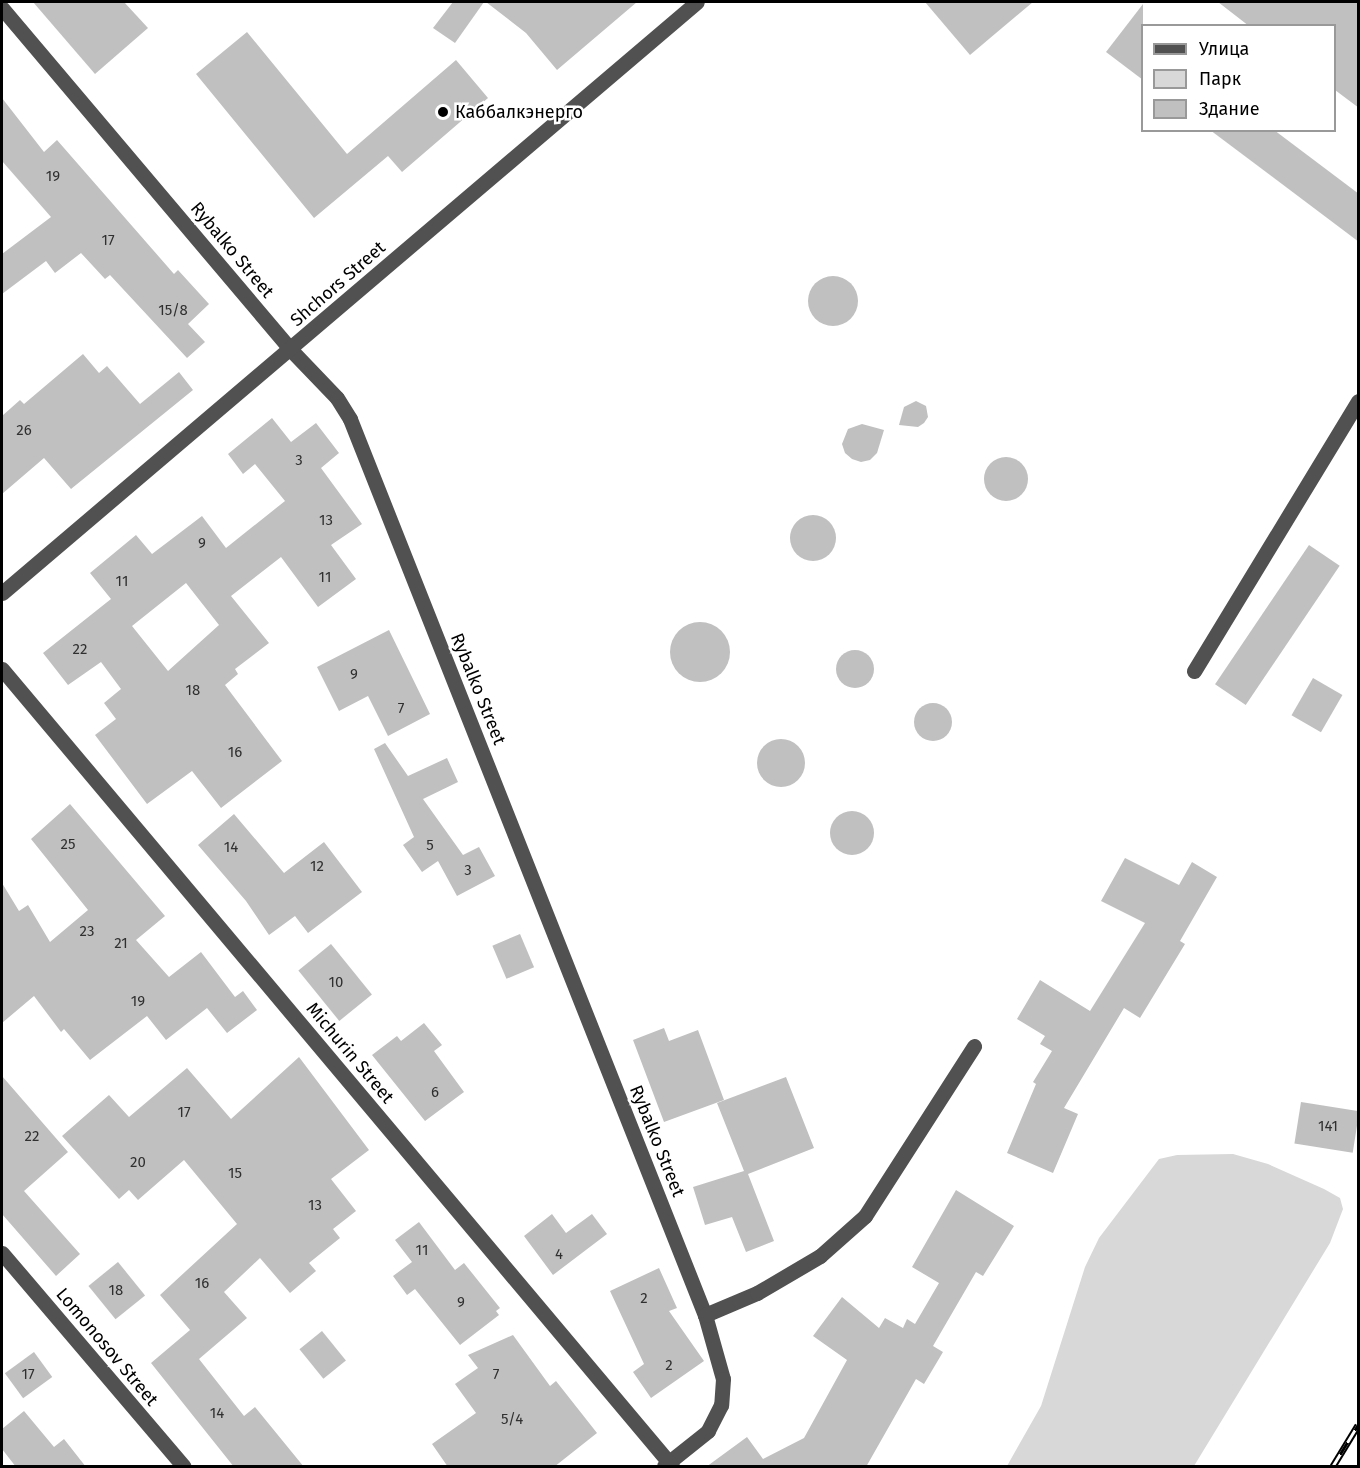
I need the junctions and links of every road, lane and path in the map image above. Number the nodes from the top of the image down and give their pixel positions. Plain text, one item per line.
1 (697, 2) edge
2 (2, 8) edge
3 (291, 350) junction
4 (1359, 401) edge
5 (2, 594) edge
6 (2, 669) edge
7 (1194, 671) dead end
8 (974, 1046) dead end
9 (2, 1253) edge
10 (705, 1315) junction
11 (668, 1465) edge
12 (183, 1467) edge

1 - 3 street, Shchors Street
2 - 3 street, Rybalko Street
3 - 5 street, Shchors Street
3 - 10 street, Rybalko Street
4 - 7 street
6 - 11 street, Michurin Street
8 - 10 street
9 - 12 street, Lomonosov Street
10 - 11 street, Rybalko Street

